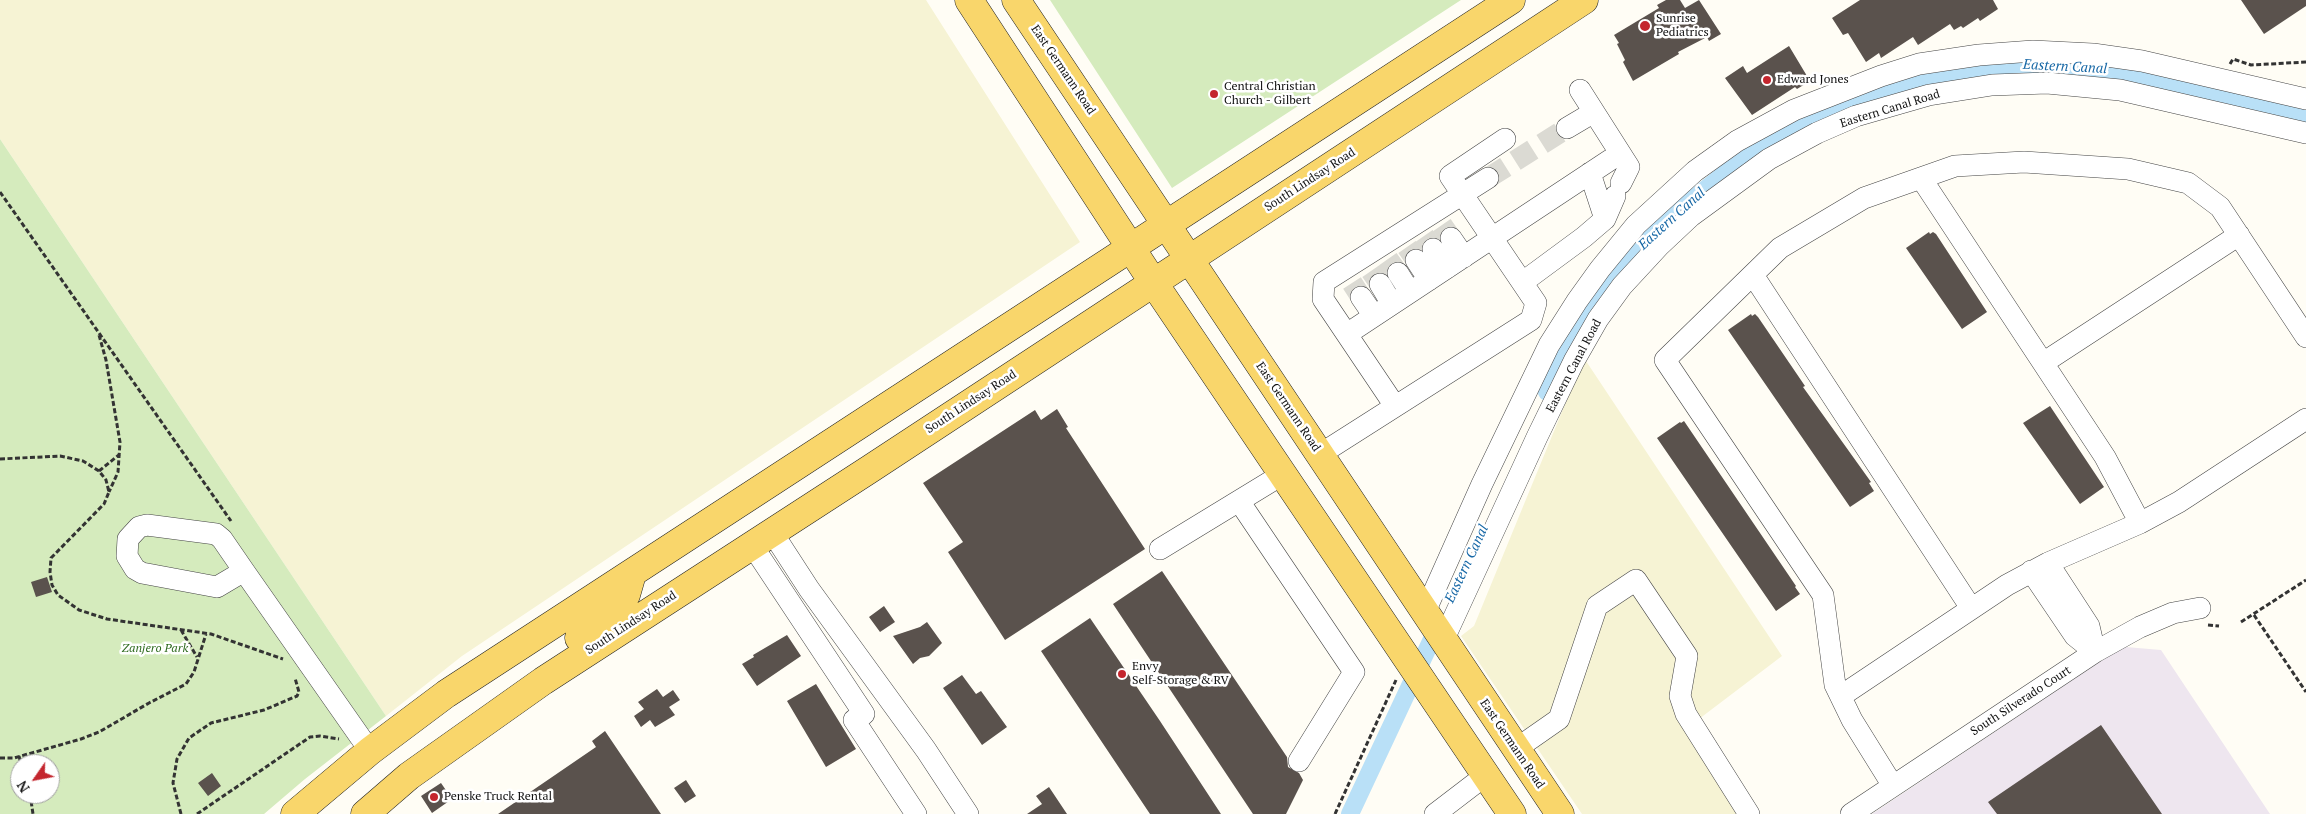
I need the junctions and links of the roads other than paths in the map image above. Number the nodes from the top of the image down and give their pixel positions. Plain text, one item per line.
1 (969, 0) edge
2 (1016, 0) edge
3 (1511, 0) edge
4 (1584, 0) edge
5 (1580, 90) dead end
6 (2306, 99) edge
7 (1594, 112) junction
8 (1567, 128) tunnel mouth
9 (2306, 133) edge
10 (1505, 139) dead end
11 (1610, 160) dead end
12 (1590, 173) junction
13 (1488, 178) tunnel mouth
14 (1921, 178) junction
15 (1462, 194) junction
16 (1605, 219) junction
17 (1166, 224) junction
18 (1442, 225) junction
19 (2239, 235) junction
20 (1493, 238) junction
21 (1416, 242) junction
22 (1131, 247) junction
23 (1464, 257) junction
24 (1189, 259) junction
25 (1389, 259) junction
26 (1371, 271) junction
27 (1438, 274) junction
28 (1753, 275) junction
29 (1153, 282) junction
30 (1523, 282) junction
31 (1352, 283) junction
32 (1410, 292) junction
33 (1392, 304) junction
34 (1374, 316) junction
35 (1347, 334) junction
36 (2306, 337) edge
37 (2043, 363) junction
38 (1395, 406) junction
39 (2306, 419) edge
40 (1319, 455) junction
41 (1283, 474) junction
42 (763, 488) junction
43 (1239, 501) junction
44 (2140, 523) junction
45 (762, 538) junction
46 (1160, 549) dead end
47 (2040, 567) junction
48 (244, 571) junction
49 (632, 574) junction
50 (656, 607) junction
51 (1971, 608) junction
52 (2200, 608) dead end
53 (1424, 614) junction
54 (1443, 640) junction
55 (2095, 652) junction
56 (543, 680) junction
57 (1841, 696) junction
58 (1516, 749) junction
59 (370, 751) junction
60 (1299, 761) dead end
61 (1486, 775) junction
62 (1893, 786) junction
63 (295, 814) edge
64 (364, 814) edge
65 (916, 814) edge
66 (968, 814) edge
67 (1435, 814) edge
68 (1512, 814) edge
69 (1560, 814) edge
70 (1749, 814) edge
71 (1851, 814) edge

1 - 22 main road
2 - 17 main road, East Germann Road
3 - 17 main road
4 - 24 main road, South Lindsay Road
5 - 7 street
6 - 53 street
7 - 8 street
7 - 16 street
9 - 54 street, Eastern Canal Road
10 - 15 street
11 - 12 street
12 - 16 street
12 - 20 street
13 - 15 street
14 - 19 street
14 - 28 street
14 - 37 street
15 - 18 street
15 - 20 street
16 - 30 street
17 - 22 main road
17 - 24 main road, East Germann Road
18 - 21 street
18 - 23 street
19 - 36 street
19 - 37 street
20 - 23 street
20 - 30 street
21 - 25 street
21 - 27 street
22 - 29 main road
22 - 42 main road
23 - 27 street
24 - 29 main road, South Lindsay Road
24 - 40 main road, East Germann Road
25 - 26 street
25 - 32 street
26 - 31 street
26 - 33 street
27 - 32 street
28 - 51 street
28 - 57 street
29 - 41 main road
29 - 45 main road, South Lindsay Road
30 - 38 street
31 - 34 street
31 - 35 street
32 - 33 street
33 - 34 street
34 - 35 street
35 - 38 street
37 - 44 street
38 - 40 street
39 - 44 street
40 - 53 main road, East Germann Road
41 - 43 street
41 - 61 main road
42 - 49 main road
42 - 50 main road
43 - 46 street
43 - 60 street
44 - 47 street
45 - 50 main road, South Lindsay Road
45 - 65 street
45 - 66 street
47 - 51 street
47 - 55 street
48 - 48 street
48 - 59 street
49 - 56 main road
49 - 59 main road
50 - 56 main road, South Lindsay Road
51 - 57 street
52 - 55 street, South Silverado Court
53 - 54 main road, East Germann Road
54 - 58 main road, East Germann Road
55 - 62 street, South Silverado Court
56 - 64 main road, South Lindsay Road
57 - 62 street
58 - 69 main road, East Germann Road
58 - 70 street
59 - 63 main road
61 - 67 street
61 - 68 main road
62 - 71 street, South Silverado Court

